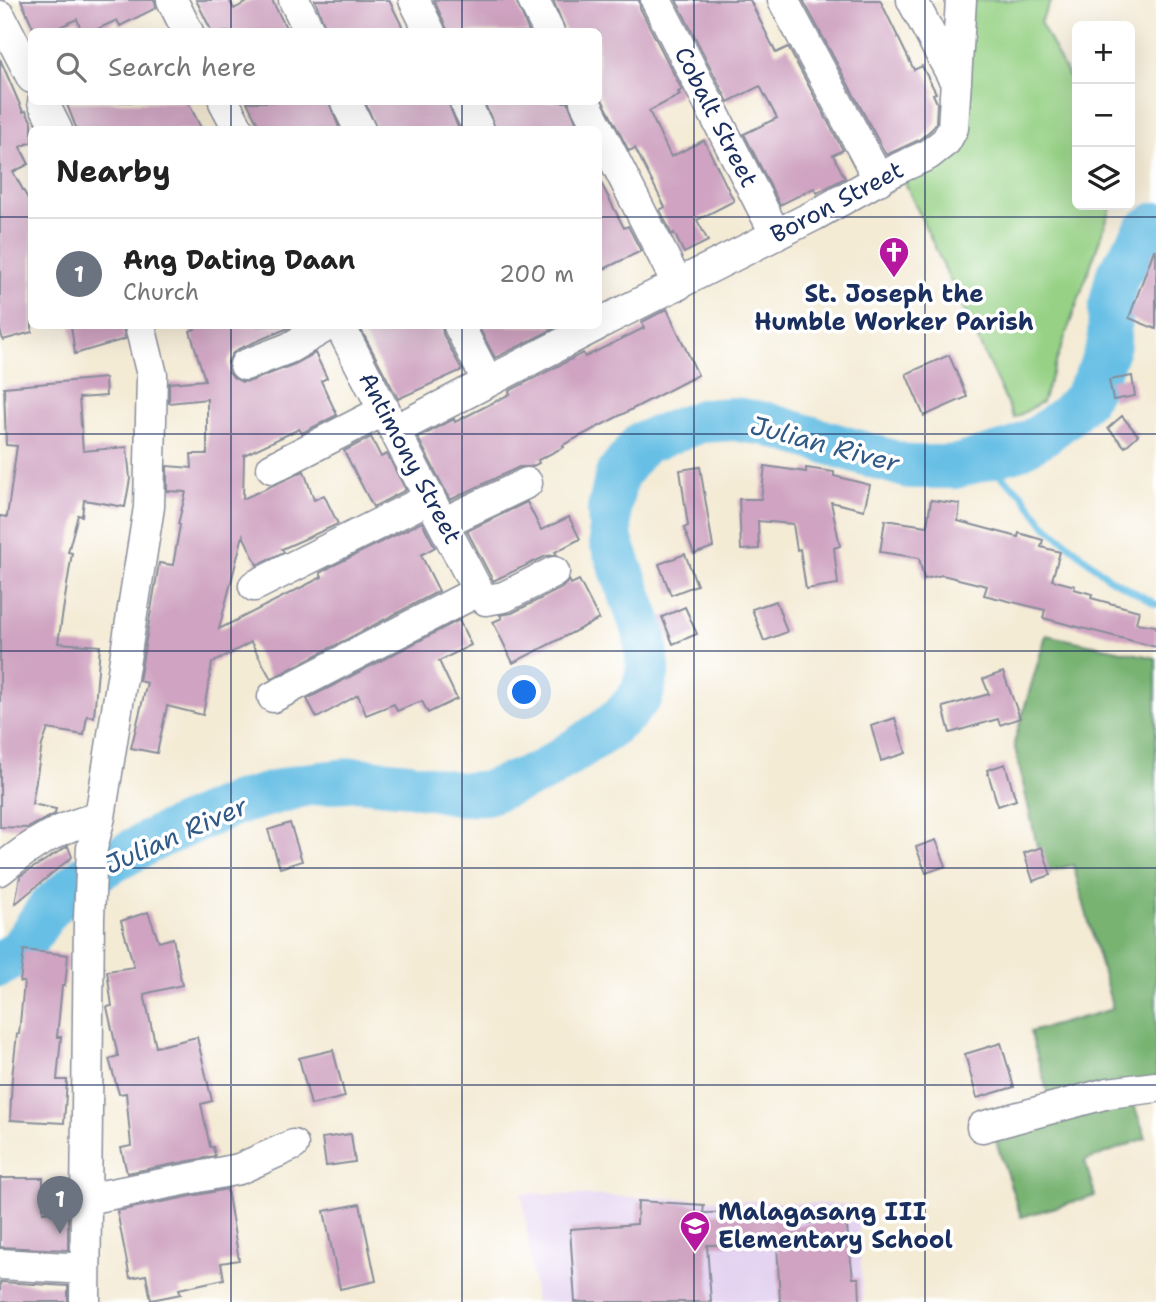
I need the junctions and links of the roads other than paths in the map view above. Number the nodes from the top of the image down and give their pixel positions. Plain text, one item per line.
1 (172, 0) edge
2 (294, 0) edge
3 (414, 0) edge
4 (533, 0) edge
5 (656, 0) edge
6 (783, 0) edge
7 (912, 0) edge
8 (961, 0) edge
9 (0, 16) edge
10 (186, 28) edge
11 (308, 28) edge
12 (428, 28) edge
13 (547, 28) edge
14 (28, 71) edge
15 (956, 84) junction
16 (44, 105) edge
17 (226, 105) edge
18 (348, 105) edge
19 (466, 105) edge
20 (587, 105) edge
21 (55, 126) edge
22 (237, 126) edge
23 (358, 126) edge
24 (477, 126) edge
25 (597, 126) edge
26 (602, 135) edge
27 (879, 180) junction
28 (776, 235) junction
29 (678, 285) junction
30 (602, 320) edge
31 (141, 329) edge
32 (322, 329) edge
33 (342, 329) edge
34 (462, 329) edge
35 (584, 329) edge
36 (245, 365) dead end
37 (487, 380) junction
38 (390, 420) junction
39 (272, 468) dead end
40 (527, 483) dead end
41 (437, 510) junction
42 (554, 572) dead end
43 (254, 586) dead end
44 (478, 591) junction
45 (273, 697) dead end
46 (100, 817) junction
47 (0, 870) edge
48 (1156, 1087) edge
49 (982, 1127) dead end
50 (293, 1145) dead end
51 (86, 1199) junction
52 (0, 1264) edge
53 (85, 1269) junction
54 (85, 1302) edge

1 - 10 street
2 - 11 street
3 - 12 street
4 - 13 street
5 - 28 street, Cobalt Street
6 - 27 street
7 - 15 street
8 - 15 street, Boron Street
9 - 14 street
15 - 27 street, Boron Street
16 - 21 street
17 - 22 street
18 - 23 street
19 - 24 street
20 - 25 street
26 - 29 street
27 - 28 street, Boron Street
28 - 29 street, Boron Street
29 - 30 street, Boron Street
31 - 46 street
32 - 36 street
33 - 38 street, Antimony Street
34 - 37 street
35 - 37 street, Boron Street
37 - 38 street, Boron Street
38 - 39 street, Boron Street
38 - 41 street, Antimony Street
40 - 41 street
41 - 43 street
41 - 44 street, Antimony Street
42 - 44 street
44 - 45 street
46 - 47 street
46 - 51 street
48 - 49 street
50 - 51 street
51 - 53 street
52 - 53 street
53 - 54 street

